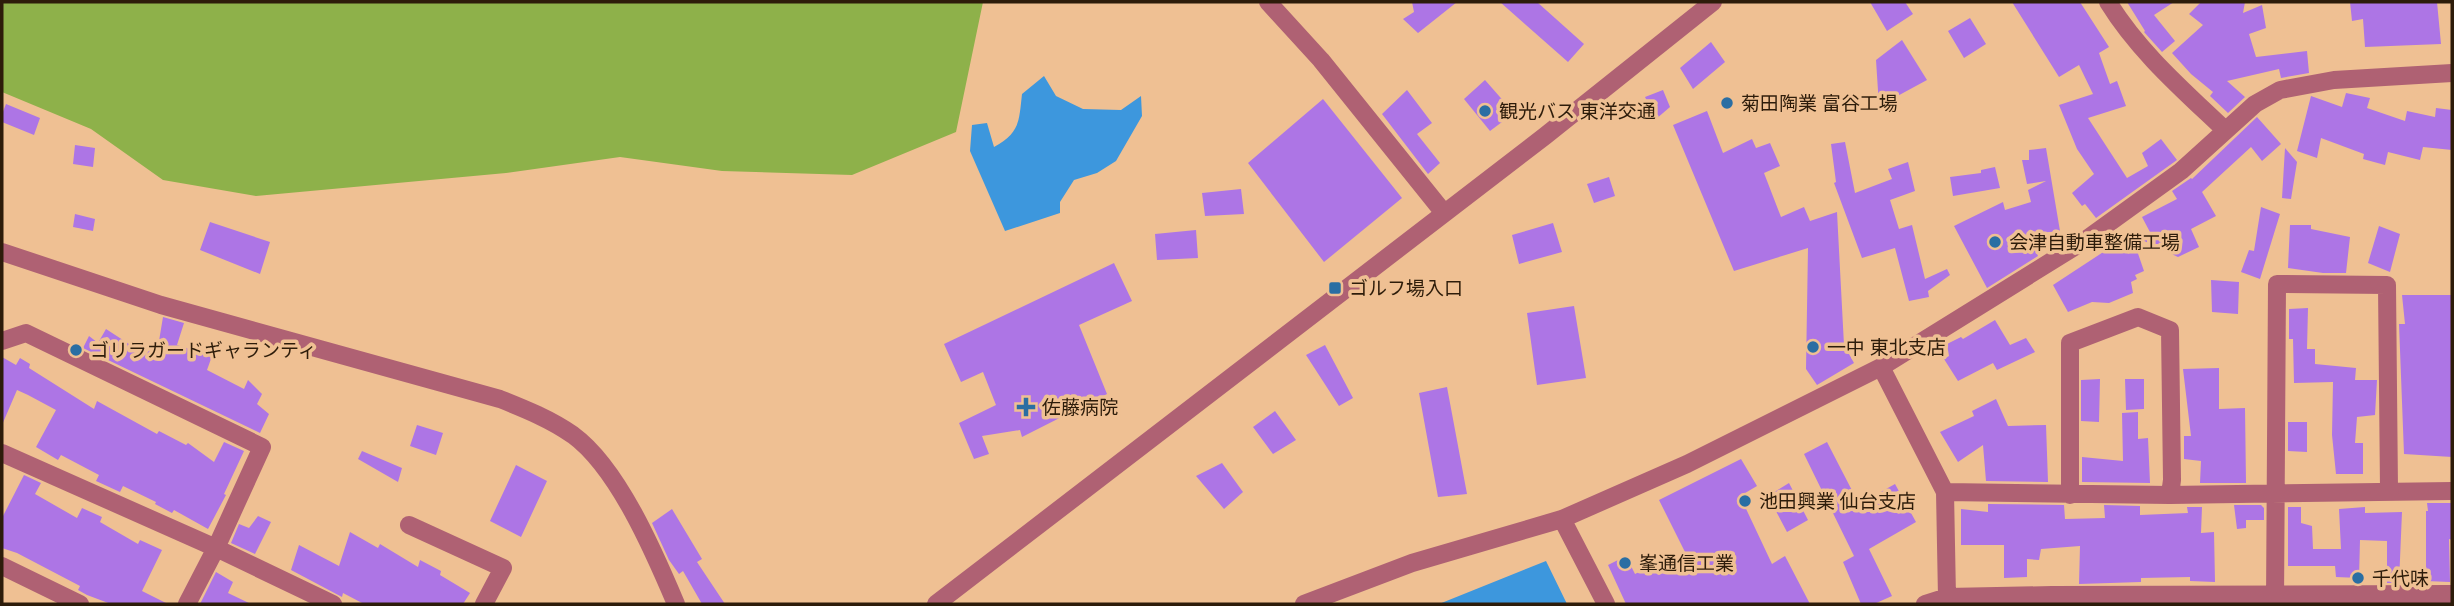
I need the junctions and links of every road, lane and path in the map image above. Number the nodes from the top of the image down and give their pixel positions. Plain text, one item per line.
1 (1269, 2) edge
2 (1713, 2) edge
3 (2108, 2) edge
4 (2452, 73) edge
5 (2225, 130) junction
6 (1444, 213) junction
7 (2, 252) edge
8 (2, 341) edge
9 (1881, 367) junction
10 (2, 453) edge
11 (2389, 490) junction
12 (2452, 491) edge
13 (1945, 492) junction
14 (2276, 492) junction
15 (2070, 495) junction
16 (2170, 495) junction
17 (1562, 519) junction
18 (409, 525) dead end
19 (216, 548) junction
20 (2, 566) edge
21 (2452, 594) edge
22 (1947, 597) junction
23 (2274, 599) edge
24 (2052, 600) edge
25 (2113, 600) edge
26 (80, 604) edge
27 (187, 604) edge
28 (333, 604) edge
29 (484, 604) edge
30 (676, 604) edge
31 (936, 604) edge
32 (1304, 604) edge
33 (1606, 604) edge
34 (1925, 604) edge

1 - 6 street
2 - 6 street
3 - 5 street
4 - 5 street
5 - 9 street
6 - 31 street
7 - 30 street
8 - 19 street
9 - 13 street
9 - 17 street
10 - 19 street
11 - 12 street
11 - 14 street
11 - 14 street
13 - 15 street
13 - 22 street
14 - 16 street
14 - 23 street
15 - 16 street
15 - 16 street
17 - 32 street
17 - 33 street
18 - 29 street
19 - 27 street
19 - 28 street
20 - 26 street
21 - 23 street
22 - 24 street
22 - 34 street
23 - 25 street
24 - 25 street

